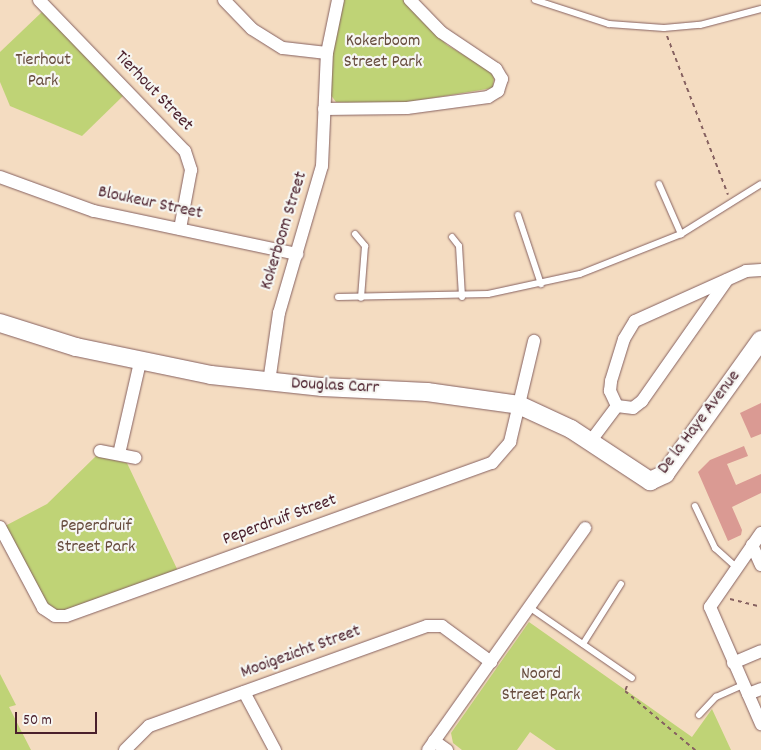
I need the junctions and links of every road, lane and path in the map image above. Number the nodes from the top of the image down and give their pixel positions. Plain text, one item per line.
1 (38, 0) edge
2 (224, 0) edge
3 (338, 0) edge
4 (410, 0) edge
5 (535, 0) edge
6 (761, 9) edge
7 (664, 28) junction
8 (327, 53) junction
9 (324, 108) junction
10 (0, 177) edge
11 (659, 184) dead end
12 (761, 184) edge
13 (732, 204) junction
14 (518, 215) dead end
15 (180, 229) junction
16 (355, 234) dead end
17 (681, 234) junction
18 (452, 237) dead end
19 (297, 254) junction
20 (761, 270) edge
21 (726, 280) junction
22 (541, 284) junction
23 (338, 297) dead end
24 (462, 297) junction
25 (361, 298) junction
26 (0, 322) edge
27 (761, 340) edge
28 (534, 341) dead end
29 (140, 362) junction
30 (269, 382) junction
31 (518, 406) junction
32 (617, 406) junction
33 (590, 442) junction
34 (100, 451) dead end
35 (119, 454) junction
36 (136, 458) dead end
37 (655, 480) joint
38 (695, 506) dead end
39 (0, 527) edge
40 (585, 528) dead end
41 (761, 533) edge
42 (752, 545) junction
43 (761, 565) edge
44 (736, 567) junction
45 (621, 584) dead end
46 (718, 592) junction
47 (529, 607) junction
48 (761, 607) edge
49 (583, 644) junction
50 (761, 651) edge
51 (491, 662) junction
52 (734, 663) junction
53 (632, 678) joint
54 (761, 688) edge
55 (746, 690) junction
56 (244, 692) junction
57 (699, 715) dead end
58 (761, 724) edge
59 (431, 745) edge
60 (125, 750) edge
61 (275, 750) edge
62 (447, 750) edge
63 (695, 750) edge

1 - 15 street, Tierhout Street
2 - 8 street
3 - 8 street, Kokerboom Street
4 - 9 street
5 - 7 lane
6 - 7 lane
7 - 13 path
8 - 9 street, Kokerboom Street
9 - 19 street, Kokerboom Street
10 - 15 street, Bloukeur Street
11 - 17 lane
12 - 13 lane
13 - 17 lane
14 - 22 lane
15 - 19 street, Bloukeur Street
16 - 25 lane
17 - 22 lane
18 - 24 lane
19 - 30 street, Kokerboom Street
20 - 21 street
21 - 32 street
21 - 32 street
22 - 24 lane
23 - 25 lane
24 - 25 lane
26 - 29 street, Douglas Carr
27 - 37 street, De la Haye Avenue
28 - 31 street, Peperdruif Street
29 - 30 street, Douglas Carr
29 - 35 street
30 - 31 street, Douglas Carr
31 - 33 street, Douglas Carr
31 - 39 street, Peperdruif Street
32 - 33 street
33 - 37 street, Douglas Carr
34 - 35 street
35 - 36 street
38 - 44 lane
40 - 47 street
41 - 42 street
42 - 43 street
42 - 44 street
44 - 46 street
45 - 49 lane
46 - 48 path
46 - 52 street
47 - 49 lane
47 - 51 street
49 - 53 lane
50 - 52 street
51 - 56 street, Mooigezicht Street
51 - 59 street
52 - 55 street
53 - 63 path
54 - 55 street
55 - 57 lane
55 - 58 street
56 - 60 street, Mooigezicht Street
56 - 61 street
59 - 62 street

